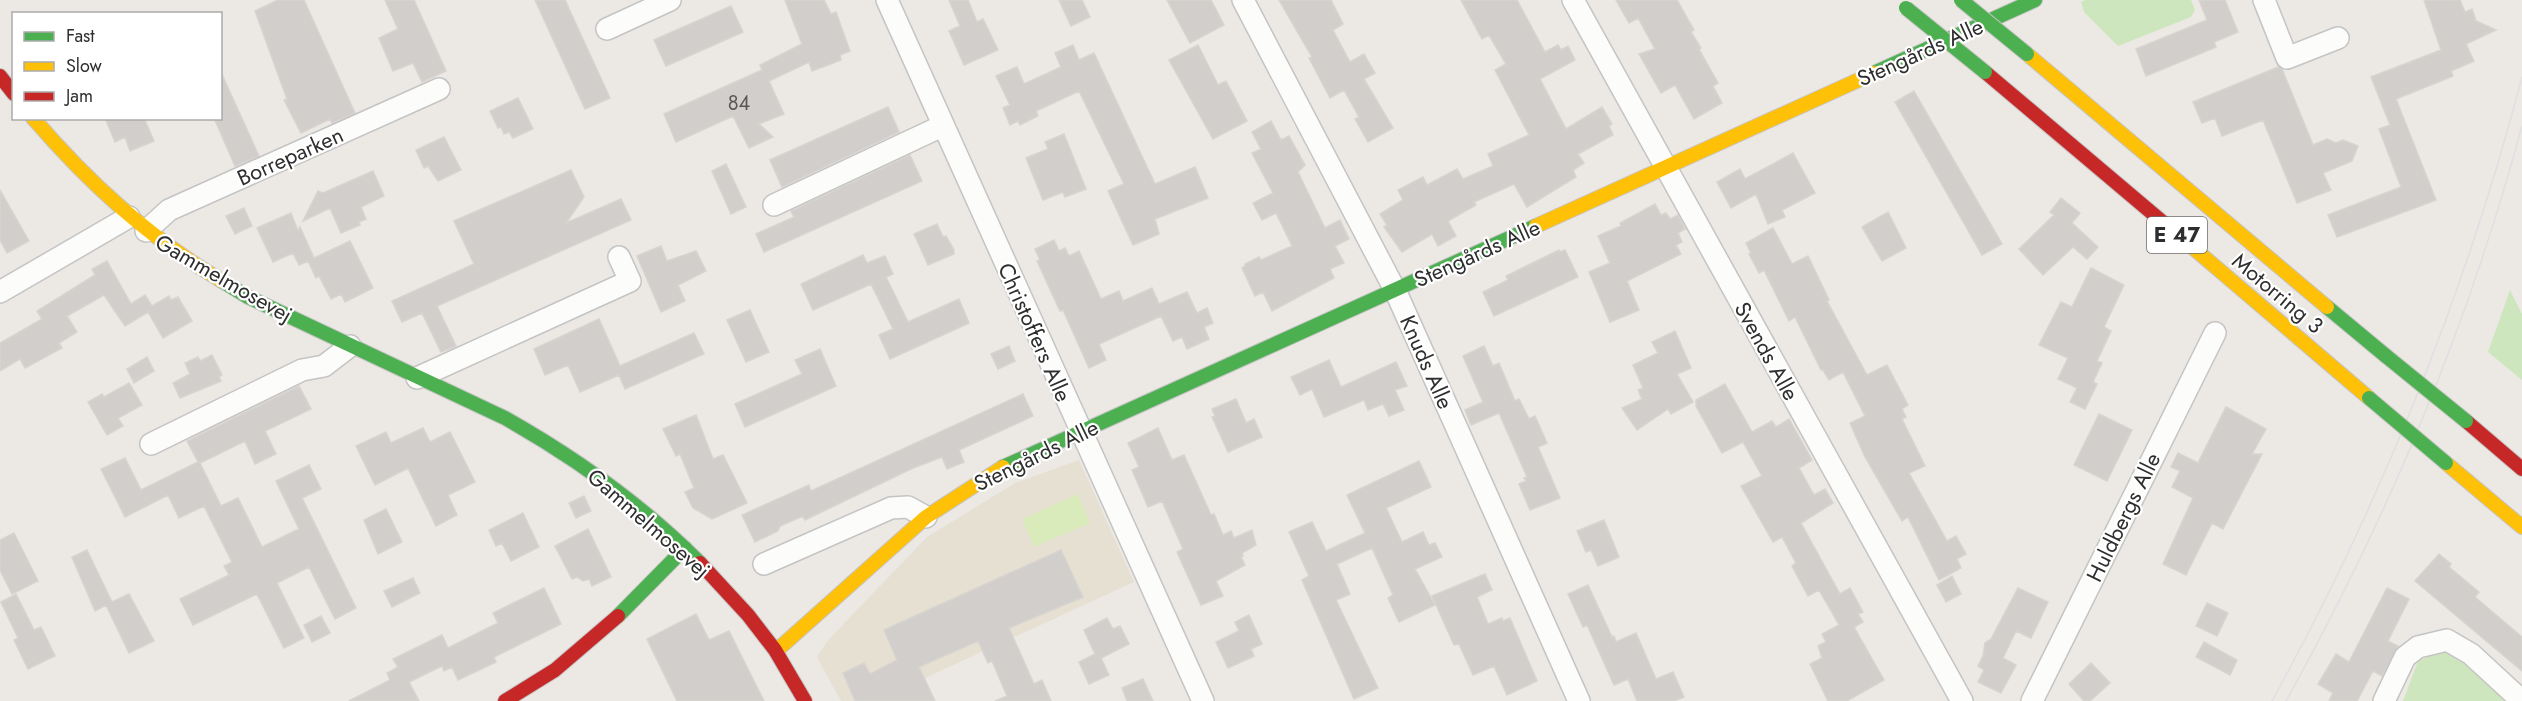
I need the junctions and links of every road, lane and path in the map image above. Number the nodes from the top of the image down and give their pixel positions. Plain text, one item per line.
1 (670, 0) edge
2 (887, 0) edge
3 (1243, 0) edge
4 (1574, 0) edge
5 (1961, 0) edge
6 (2035, 0) edge
7 (2264, 0) edge
8 (1901, 4) edge
9 (608, 29) dead end
10 (2338, 38) dead end
11 (0, 76) edge
12 (439, 89) dead end
13 (12, 91) edge
14 (35, 120) edge
15 (942, 126) junction
16 (1665, 168) junction
17 (774, 205) dead end
18 (129, 217) junction
19 (146, 231) junction
20 (619, 257) dead end
21 (1395, 290) junction
22 (0, 292) edge
23 (2215, 333) dead end
24 (350, 346) junction
25 (417, 378) junction
26 (1081, 432) junction
27 (151, 444) dead end
28 (2522, 468) edge
29 (926, 517) junction
30 (2522, 527) edge
31 (685, 548) junction
32 (764, 564) dead end
33 (776, 651) junction
34 (2522, 700) edge
35 (505, 701) edge
36 (805, 701) edge
37 (1203, 701) edge
38 (1579, 701) edge
39 (1962, 701) edge
40 (2032, 701) edge
41 (2384, 701) edge

1 - 9 street
2 - 15 street, Christoffers Alle
3 - 21 street, Knuds Alle
4 - 16 street, Svends Alle
5 - 28 main road, Motorring 3 / E 47, bridge
6 - 16 main road, Stengårds Alle
7 - 10 street
8 - 30 main road, Motorring 3 / E 47, bridge
11 - 13 main road
12 - 19 street, Borreparken
14 - 18 main road, Gammelmosevej
15 - 17 street
15 - 26 street, Christoffers Alle
16 - 21 main road, Stengårds Alle
16 - 39 street, Svends Alle
18 - 19 main road, Gammelmosevej
18 - 22 street
19 - 24 main road, Gammelmosevej
20 - 25 street
21 - 26 main road, Stengårds Alle
21 - 38 street, Knuds Alle
23 - 40 street, Huldbergs Alle
24 - 25 main road, Gammelmosevej
24 - 27 street
25 - 31 main road, Gammelmosevej
26 - 29 main road, Stengårds Alle
26 - 37 street, Christoffers Alle
29 - 32 street
29 - 33 main road, Stengårds Alle
31 - 33 main road, Gammelmosevej
31 - 35 main road
33 - 36 main road, Gammelmosevej
34 - 41 street

